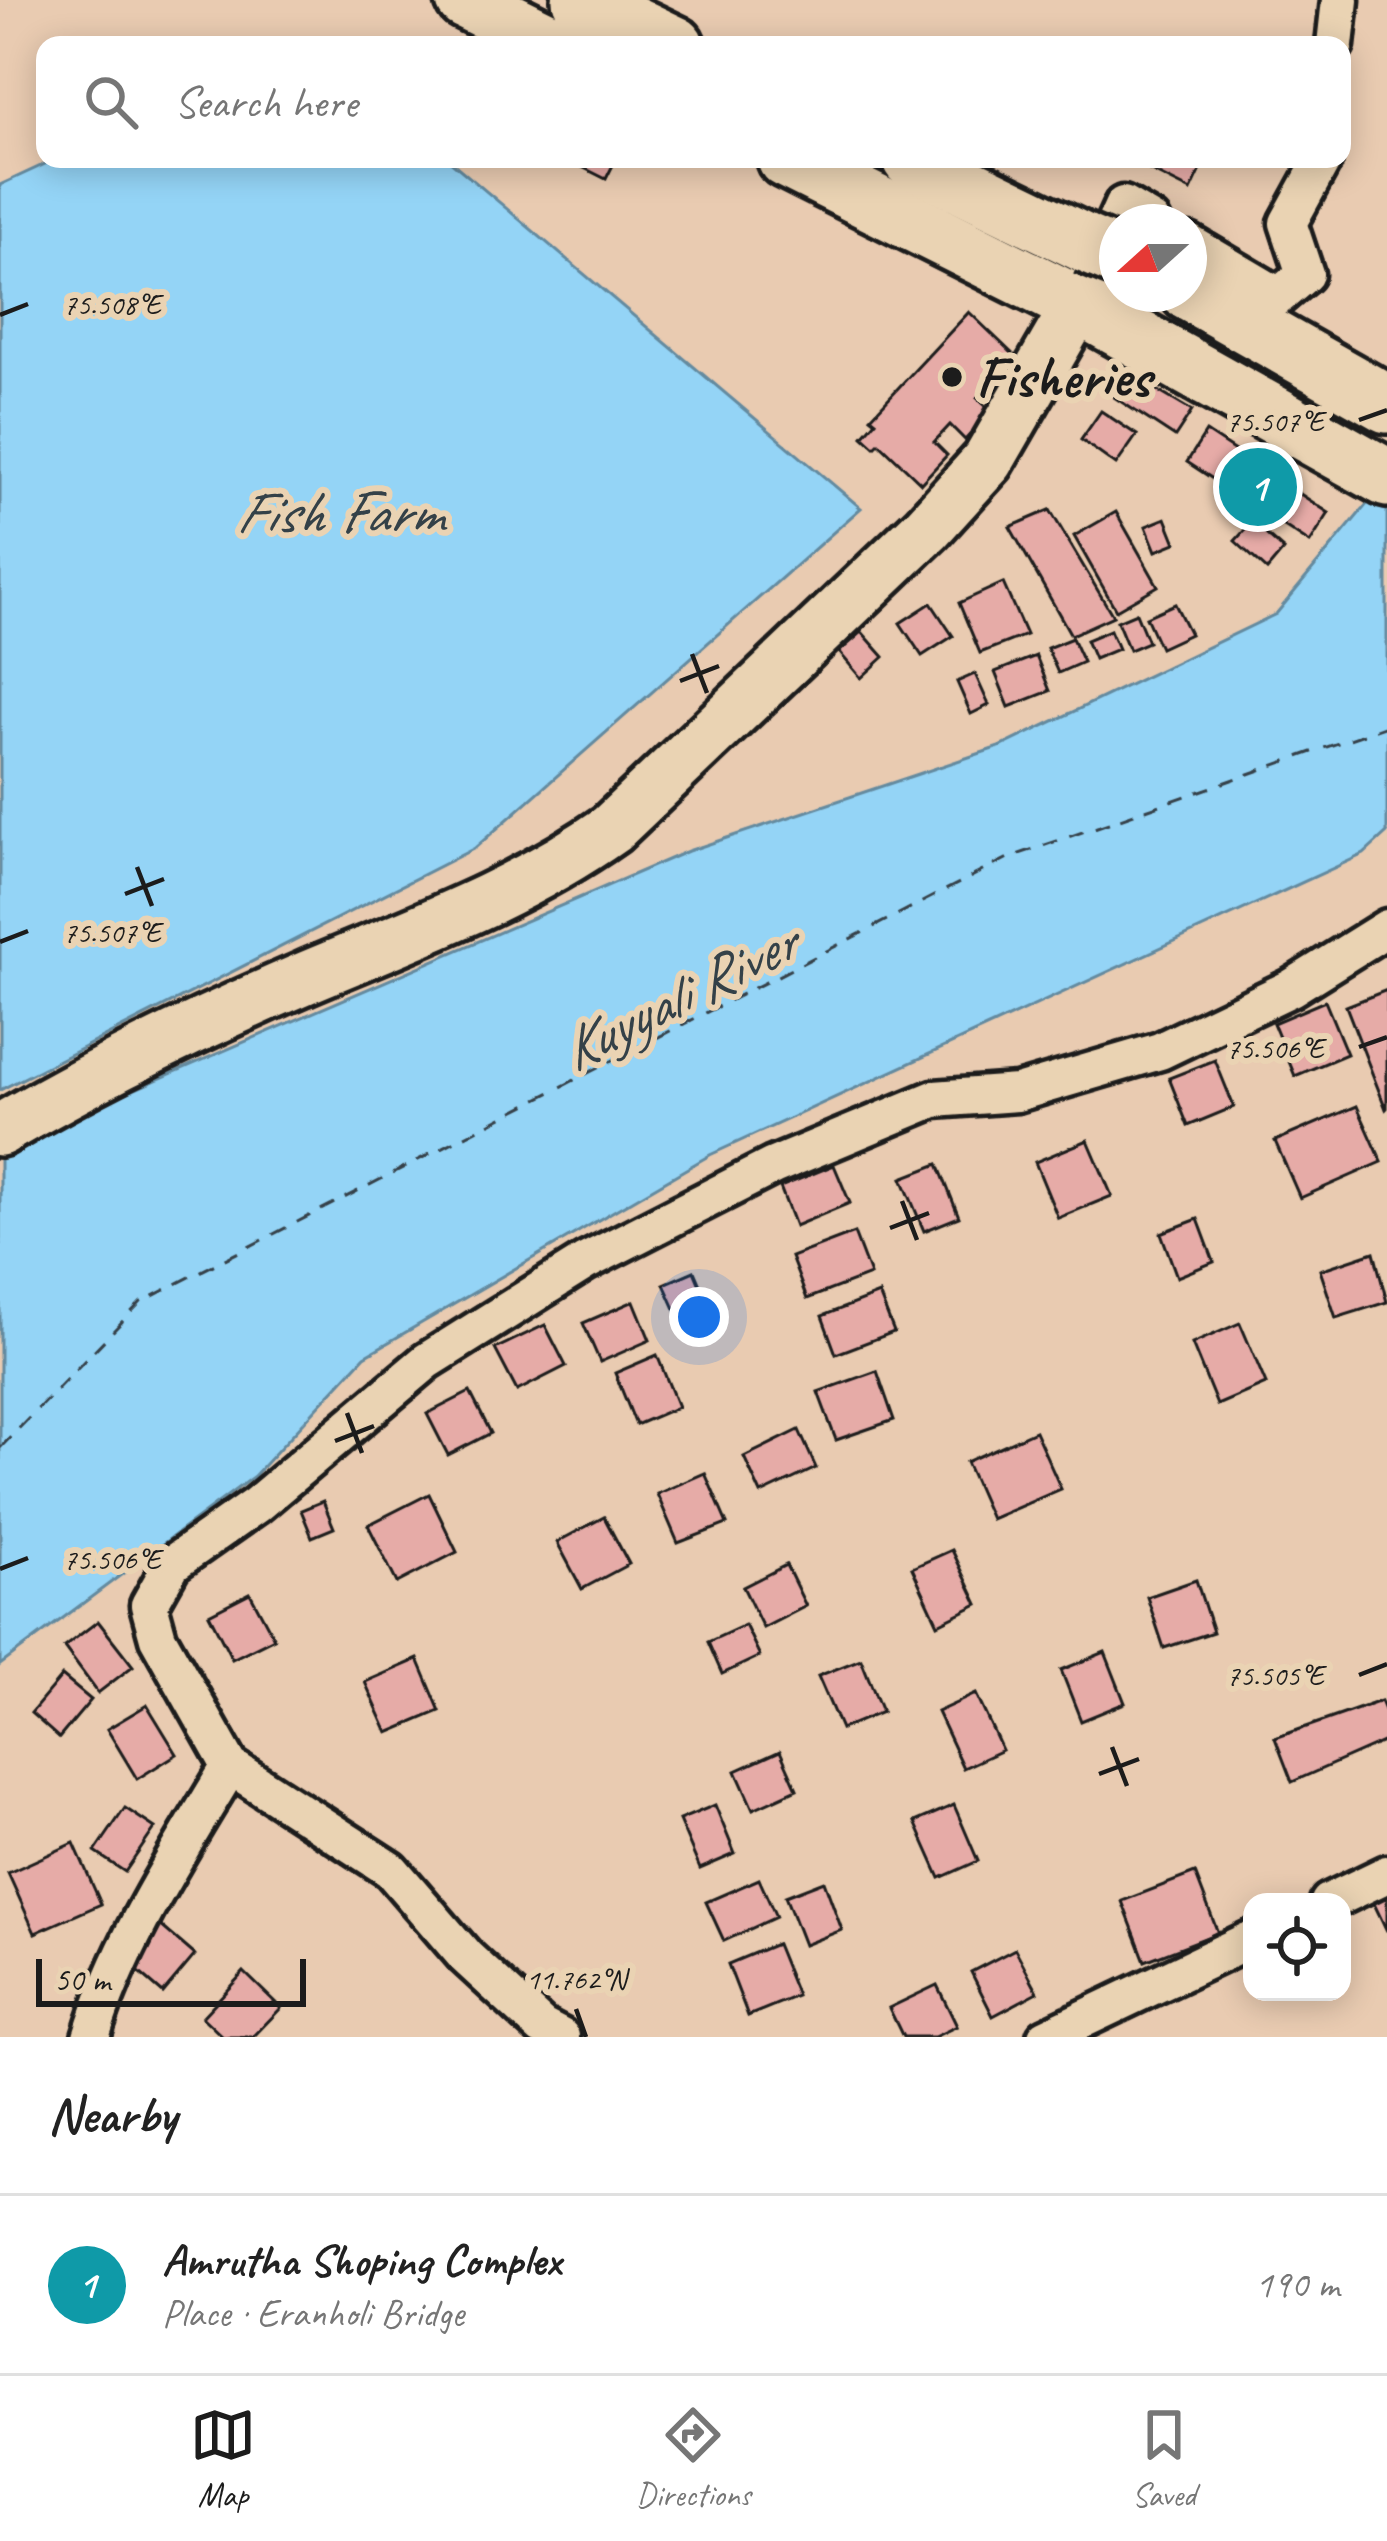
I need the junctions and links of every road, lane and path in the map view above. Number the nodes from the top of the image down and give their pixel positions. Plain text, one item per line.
1 (464, 0) edge
2 (581, 0) edge
3 (1340, 0) edge
4 (538, 36) edge
5 (656, 36) edge
6 (1336, 36) edge
7 (804, 168) edge
8 (930, 168) edge
9 (1318, 168) edge
10 (1099, 249) edge
11 (1207, 254) edge
12 (1099, 258) edge
13 (1207, 302) edge
14 (1078, 305) junction
15 (1387, 404) edge
16 (1378, 473) edge
17 (1387, 928) edge
18 (0, 1130) edge
19 (230, 1766) junction
20 (1387, 1874) edge
21 (1348, 1893) edge
22 (1243, 1943) edge
23 (91, 2037) edge
24 (561, 2037) edge
25 (1046, 2037) edge

1 - 4 main road
2 - 5 main road
3 - 6 street
7 - 14 main road
8 - 10 main road
9 - 11 street
12 - 14 street
13 - 15 main road
14 - 16 main road
14 - 18 main road
17 - 19 street
19 - 23 street
19 - 24 street
20 - 21 street
22 - 25 street

